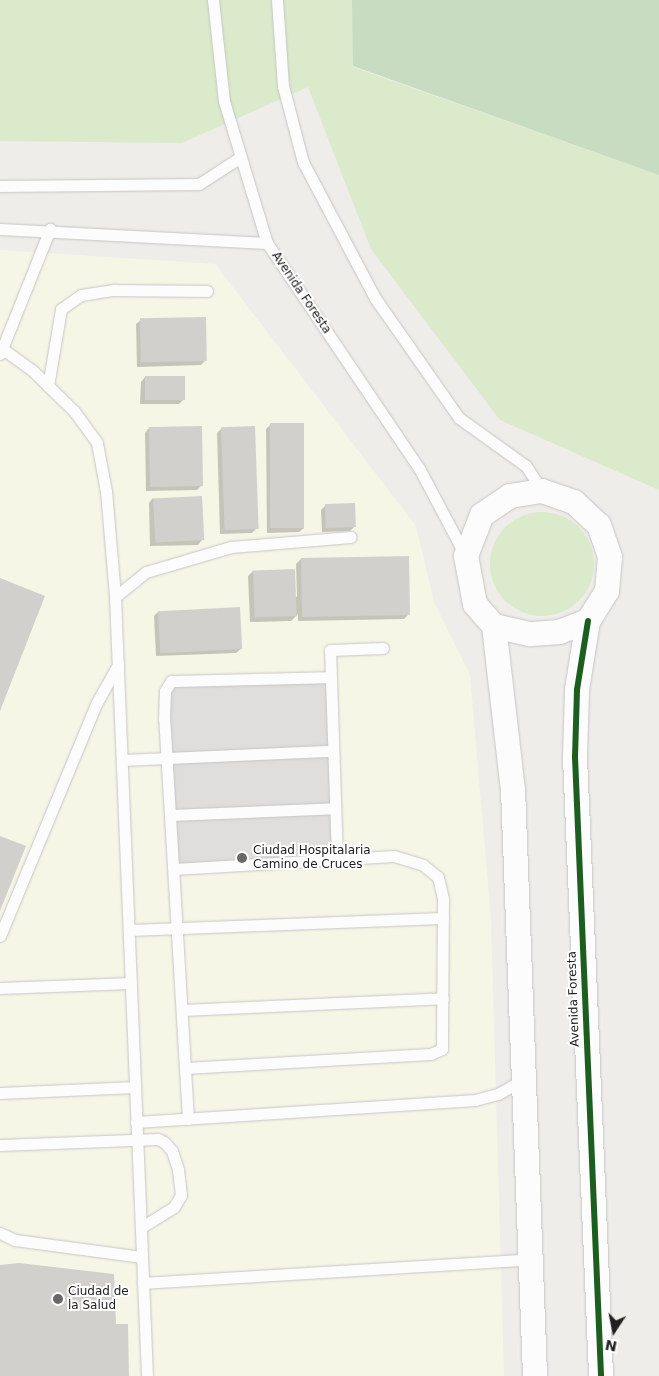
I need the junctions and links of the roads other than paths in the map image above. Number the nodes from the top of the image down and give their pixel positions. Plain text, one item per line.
1 (213, 0) edge
2 (277, 0) edge
3 (239, 158) junction
4 (0, 186) edge
5 (0, 229) edge
6 (50, 229) junction
7 (267, 243) junction
8 (207, 291) dead end
9 (1, 350) edge
10 (48, 386) junction
11 (542, 491) junction
12 (351, 537) dead end
13 (466, 556) junction
14 (115, 597) junction
15 (588, 622) junction
16 (494, 626) junction
17 (383, 648) dead end
18 (118, 664) junction
19 (330, 677) junction
20 (332, 751) junction
21 (168, 758) junction
22 (122, 760) junction
23 (335, 808) junction
24 (171, 815) junction
25 (337, 860) junction
26 (174, 869) junction
27 (443, 918) junction
28 (178, 929) junction
29 (129, 930) junction
30 (0, 936) edge
31 (131, 982) junction
32 (0, 988) edge
33 (443, 998) junction
34 (182, 1010) junction
35 (186, 1068) junction
36 (522, 1080) junction
37 (135, 1087) junction
38 (0, 1093) edge
39 (188, 1120) junction
40 (136, 1122) junction
41 (137, 1140) junction
42 (0, 1145) edge
43 (141, 1228) junction
44 (0, 1233) edge
45 (142, 1257) junction
46 (531, 1259) junction
47 (143, 1283) junction
48 (147, 1376) edge
49 (535, 1376) edge
50 (601, 1376) edge

1 - 3 lane, Avenida Foresta
2 - 11 lane
3 - 4 lane
3 - 7 lane, Avenida Foresta
5 - 6 lane
6 - 7 lane
6 - 9 lane
7 - 13 lane, Avenida Foresta
8 - 10 lane
9 - 10 lane
10 - 14 lane
11 - 13 street
11 - 15 street
12 - 14 lane
13 - 16 street
14 - 18 lane
15 - 16 street
15 - 50 street, Avenida Foresta
16 - 36 street
17 - 19 lane
18 - 22 lane
18 - 30 lane
19 - 20 lane
19 - 21 lane
20 - 21 lane
20 - 23 lane
21 - 22 lane
21 - 24 lane
22 - 29 lane
23 - 24 lane
23 - 25 lane
24 - 26 lane
25 - 26 lane
25 - 27 lane
26 - 28 lane
27 - 28 lane
27 - 33 lane
28 - 29 lane
28 - 34 lane
29 - 31 lane
31 - 32 lane
31 - 37 lane
33 - 34 lane
33 - 35 lane
34 - 35 lane
35 - 39 lane
36 - 39 lane
36 - 46 street
37 - 38 lane
37 - 40 lane
39 - 40 lane
40 - 41 lane
41 - 42 lane
41 - 43 lane
41 - 43 lane
43 - 45 lane
44 - 45 lane
45 - 47 lane
46 - 47 lane
46 - 49 street
47 - 48 lane

